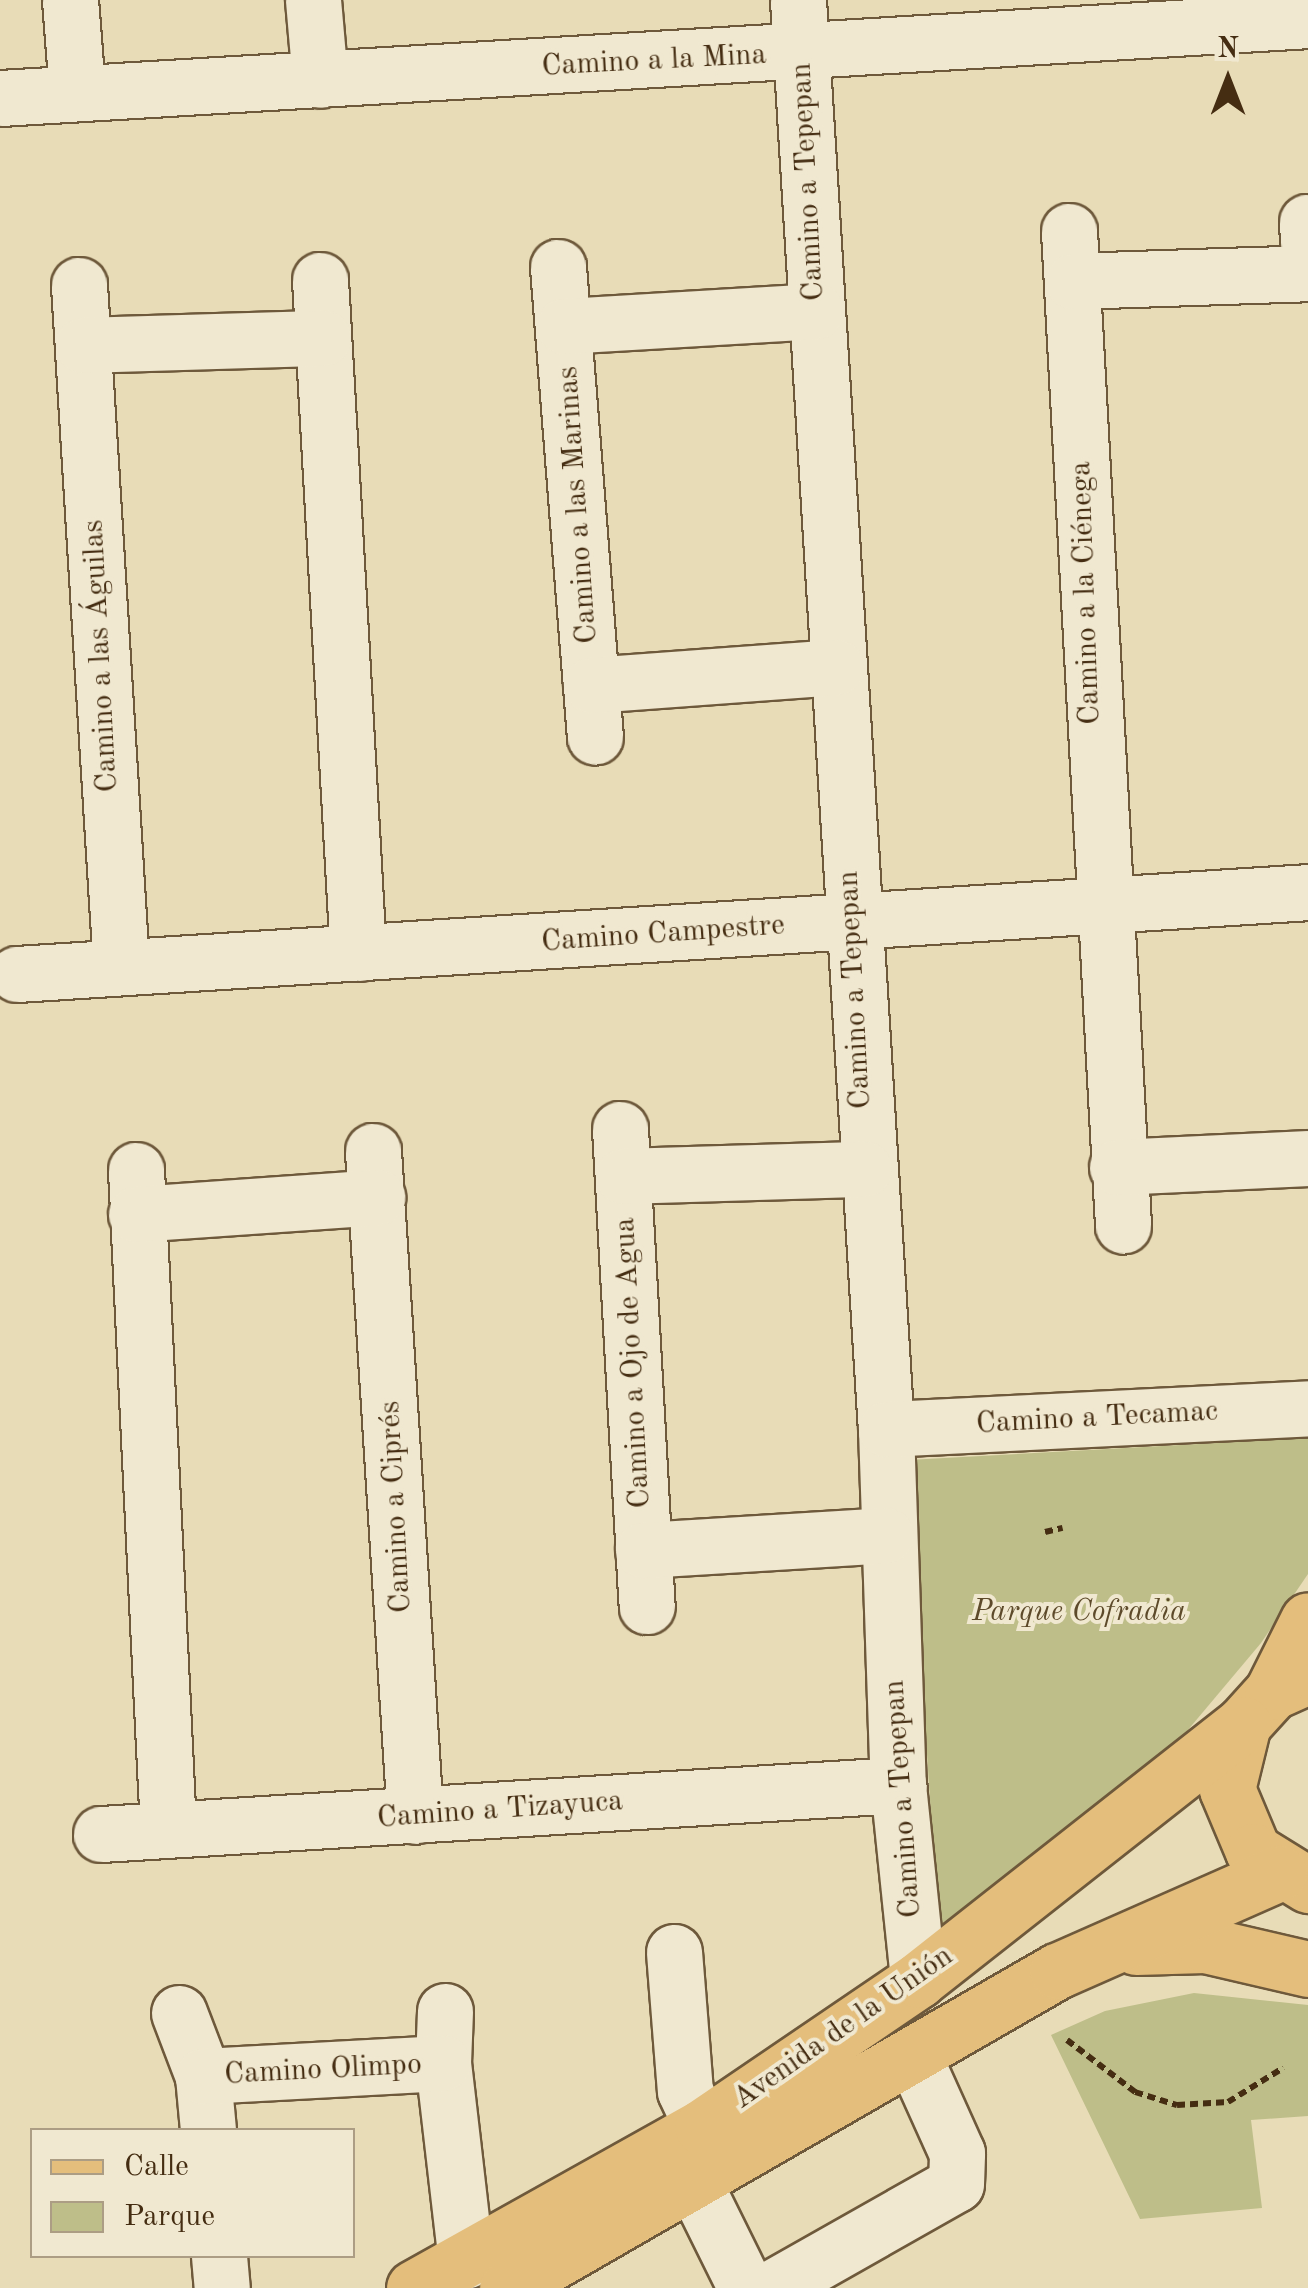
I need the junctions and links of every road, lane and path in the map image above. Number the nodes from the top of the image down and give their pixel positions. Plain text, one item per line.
1 (70, 0) edge
2 (313, 0) edge
3 (798, 0) edge
4 (1293, 14) edge
5 (1047, 19) edge
6 (801, 54) junction
7 (320, 80) junction
8 (77, 92) junction
9 (0, 98) edge
10 (1307, 222) edge
11 (1308, 241) edge
12 (558, 267) dead end
13 (1308, 273) edge
14 (320, 280) dead end
15 (79, 285) dead end
16 (816, 310) junction
17 (564, 326) junction
18 (324, 338) junction
19 (83, 346) junction
20 (836, 668) junction
21 (1308, 892) edge
22 (1102, 904) junction
23 (852, 922) junction
24 (358, 953) junction
25 (121, 966) junction
26 (17, 974) dead end
27 (1308, 1158) edge
28 (1117, 1166) junction
29 (864, 1169) junction
30 (1123, 1226) dead end
31 (1308, 1408) edge
32 (886, 1429) junction
33 (1063, 1528) dead end
34 (1046, 1532) dead end
35 (886, 1535) junction
36 (643, 1550) junction
37 (646, 1606) dead end
38 (1308, 1620) edge
39 (1274, 1697) edge
40 (898, 1784) junction
41 (415, 1816) junction
42 (168, 1829) junction
43 (101, 1834) dead end
44 (1293, 1879) edge
45 (1108, 1948) junction
46 (674, 1952) dead end
47 (1308, 1968) edge
48 (918, 1980) junction
49 (179, 2013) dead end
50 (1067, 2040) dead end
51 (913, 2054) junction
52 (1283, 2068) dead end
53 (203, 2076) junction
54 (702, 2127) junction
55 (208, 2128) edge
56 (695, 2185) junction
57 (219, 2258) edge
58 (487, 2274) edge
59 (222, 2288) edge
60 (414, 2288) edge
61 (746, 2288) edge
62 (772, 2288) edge

1 - 8 street
2 - 7 street
3 - 6 street, Camino a Tepepan
4 - 5 street, Camino a la Mina
5 - 6 street, Camino a la Mina
6 - 7 street, Camino a la Mina
6 - 16 street, Camino a Tepepan
7 - 8 street, Camino a la Mina
8 - 9 street, Camino a la Mina
10 - 11 street
12 - 17 street, Camino a las Marinas
13 - 22 street, Camino a la Ciénega
14 - 18 street
15 - 19 street, Camino a las Águilas
16 - 17 street, Camino a las Marinas
16 - 20 street, Camino a Tepepan
17 - 20 street, Camino a las Marinas
18 - 19 street
18 - 24 street
19 - 25 street, Camino a las Águilas
20 - 23 street, Camino a Tepepan
21 - 22 street, Camino Campestre
22 - 23 street, Camino Campestre
22 - 28 street, Camino a la Ciénega
23 - 24 street, Camino Campestre
23 - 29 street, Camino a Tepepan
24 - 25 street, Camino Campestre
25 - 26 street, Camino Campestre
27 - 28 street
28 - 30 street, Camino a la Ciénega
29 - 32 street, Camino a Tepepan
29 - 36 street, Camino a Ojo de Agua
31 - 32 street, Camino a Tecamac
32 - 35 street, Camino a Tepepan
33 - 34 path
35 - 36 street, Camino a Ojo de Agua
35 - 40 street, Camino a Tepepan
36 - 37 street, Camino a Ojo de Agua
38 - 39 main road
39 - 44 main road
39 - 48 main road, Avenida de la Unión
40 - 41 street, Camino a Tizayuca
40 - 48 street, Camino a Tepepan
41 - 42 street, Camino a Tizayuca
41 - 42 street, Camino a Ciprés
42 - 43 street, Camino a Tizayuca
44 - 45 main road, Avenida de la Unión
45 - 47 main road
45 - 51 main road, Avenida de la Unión
46 - 54 street
48 - 54 main road, Avenida de la Unión
49 - 53 street, Camino Olimpo
50 - 52 path
51 - 56 main road, Avenida de la Unión
51 - 62 street
53 - 55 street, Camino Olimpo
53 - 58 street, Camino Olimpo
54 - 58 main road, Avenida de la Unión
56 - 58 main road, Avenida de la Unión
56 - 61 street
57 - 59 street
58 - 60 main road, Avenida de la Unión

